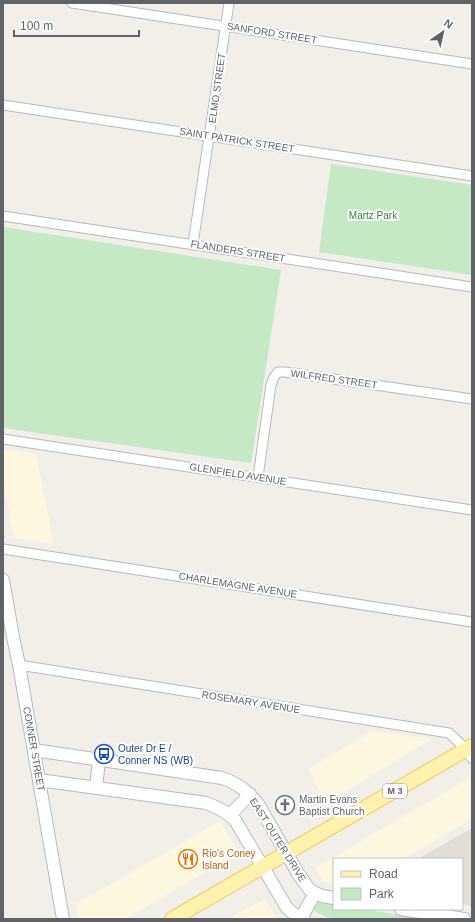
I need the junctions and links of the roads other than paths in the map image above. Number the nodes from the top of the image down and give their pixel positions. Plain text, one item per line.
1 (72, 3) edge
2 (229, 3) edge
3 (226, 26) junction
4 (472, 64) edge
5 (3, 105) edge
6 (209, 136) junction
7 (472, 176) edge
8 (3, 216) edge
9 (193, 244) junction
10 (472, 287) edge
11 (472, 400) edge
12 (3, 439) edge
13 (258, 477) junction
14 (472, 510) edge
15 (3, 549) edge
16 (3, 580) edge
17 (472, 622) edge
18 (19, 665) junction
19 (34, 750) junction
20 (470, 751) edge
21 (99, 760) junction
22 (39, 780) junction
23 (96, 788) junction
24 (250, 794) junction
25 (230, 815) junction
26 (286, 853) junction
27 (262, 867) junction
28 (315, 893) junction
29 (333, 898) edge
30 (408, 910) edge
31 (302, 918) edge
32 (63, 919) edge
33 (172, 919) edge
34 (464, 919) edge

1 - 3 street, SANFORD STREET
2 - 3 street, ELMO STREET
3 - 4 street, SANFORD STREET
3 - 6 street, ELMO STREET
5 - 6 street, SAINT PATRICK STREET
6 - 7 street, SAINT PATRICK STREET
6 - 9 street, ELMO STREET
8 - 9 street, FLANDERS STREET
9 - 10 street, FLANDERS STREET
11 - 13 street, WILFRED STREET
12 - 13 street, GLENFIELD AVENUE
13 - 14 street, GLENFIELD AVENUE
15 - 17 street, CHARLEMAGNE AVENUE
16 - 18 street, CONNER STREET
18 - 19 street, CONNER STREET
18 - 20 street, ROSEMARY AVENUE
19 - 21 street, EAST OUTER DRIVE
19 - 22 street, CONNER STREET
20 - 26 main road, M 3
21 - 23 street
21 - 24 street, EAST OUTER DRIVE
22 - 23 street
22 - 32 street, CONNER STREET
23 - 25 street
24 - 25 street
24 - 26 street, EAST OUTER DRIVE
25 - 27 street
26 - 27 main road, M 3
26 - 28 street, EAST OUTER DRIVE
27 - 31 street
27 - 33 main road, M 3
28 - 29 street
28 - 31 street
30 - 34 street

